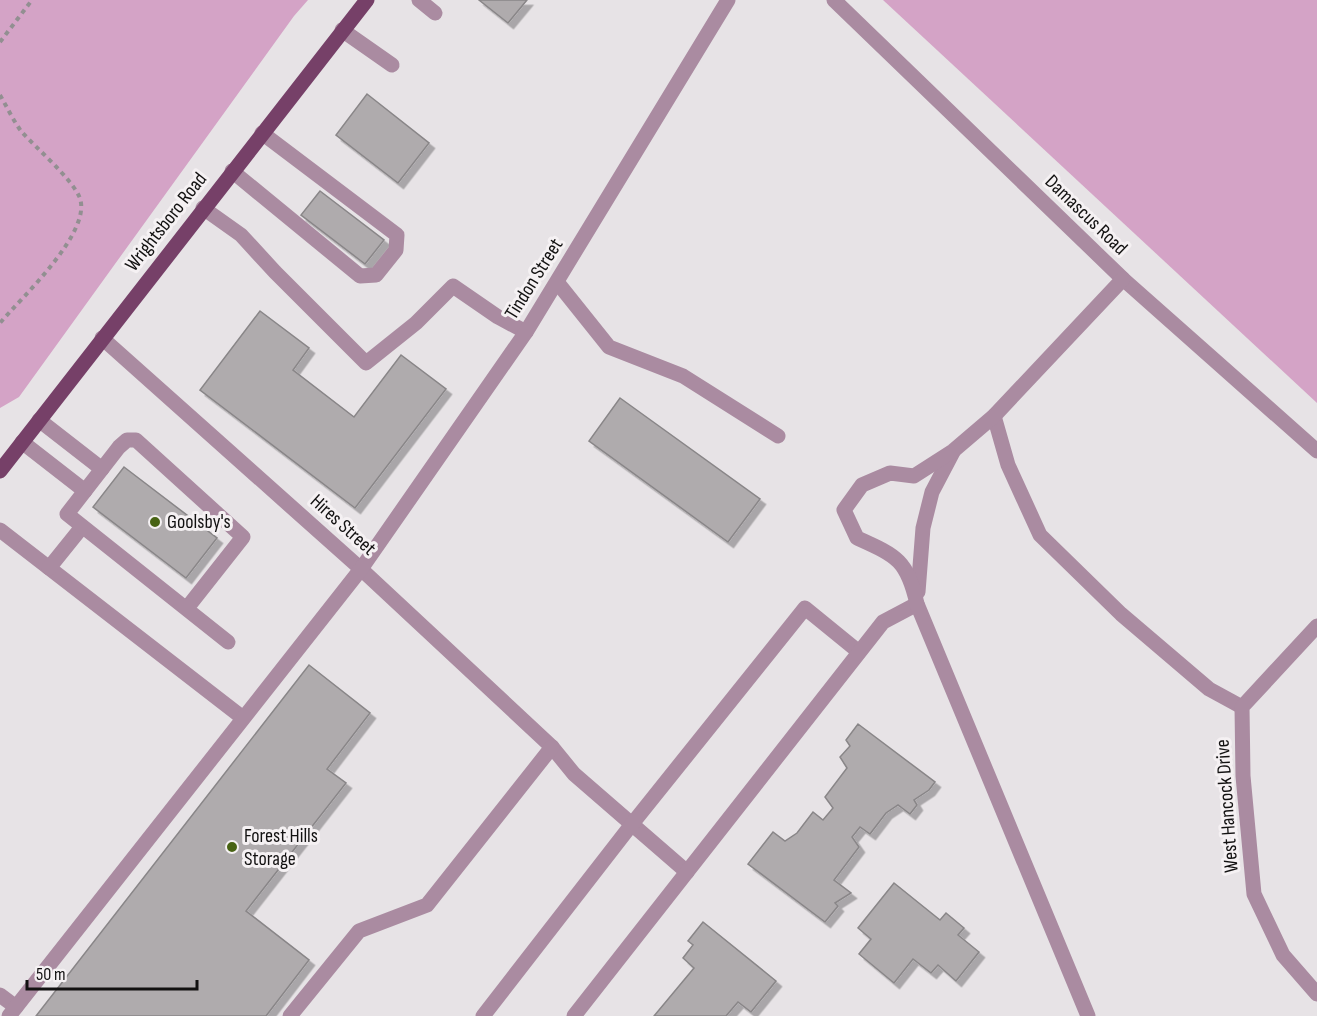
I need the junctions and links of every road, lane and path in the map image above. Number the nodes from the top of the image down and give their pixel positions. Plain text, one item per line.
1 (32, 0) edge
2 (367, 0) edge
3 (419, 0) edge
4 (728, 0) edge
5 (840, 2) edge
6 (435, 13) dead end
7 (342, 30) junction
8 (0, 42) edge
9 (392, 65) dead end
10 (0, 95) edge
11 (262, 133) junction
12 (232, 171) junction
13 (203, 208) junction
14 (1123, 279) junction
15 (556, 282) junction
16 (0, 323) edge
17 (526, 332) junction
18 (102, 338) junction
19 (994, 416) junction
20 (39, 420) junction
21 (778, 436) dead end
22 (22, 442) junction
23 (953, 451) junction
24 (1317, 451) edge
25 (102, 469) junction
26 (0, 471) edge
27 (85, 491) junction
28 (82, 526) junction
29 (0, 530) edge
30 (50, 568) junction
31 (360, 569) junction
32 (918, 604) junction
33 (187, 608) junction
34 (1317, 626) edge
35 (228, 642) dead end
36 (860, 652) junction
37 (1242, 707) junction
38 (243, 718) junction
39 (552, 747) junction
40 (632, 824) junction
41 (687, 872) junction
42 (1317, 994) edge
43 (0, 995) edge
44 (13, 1012) edge
45 (290, 1016) edge
46 (483, 1016) edge
47 (574, 1016) edge
48 (1088, 1016) edge

1 - 8 path
2 - 7 main road, Wrightsboro Road
3 - 6 street
4 - 15 street, Tindon Street
5 - 14 street, Damascus Road
7 - 9 street
7 - 11 main road, Wrightsboro Road
10 - 16 path
11 - 12 main road, Wrightsboro Road
11 - 12 street
12 - 13 main road, Wrightsboro Road
13 - 17 street
13 - 18 main road, Wrightsboro Road
14 - 19 street
14 - 24 street, Damascus Road
15 - 17 street, Tindon Street
15 - 21 street
17 - 31 street, Tindon Street
18 - 20 main road, Wrightsboro Road
18 - 31 street, Hires Street
19 - 23 street
19 - 37 street
20 - 22 main road, Wrightsboro Road
20 - 25 street
22 - 26 main road, Wrightsboro Road
22 - 27 street
23 - 32 street
23 - 32 street
25 - 27 street
25 - 33 street
27 - 28 street
28 - 30 street
28 - 33 street
29 - 30 street
30 - 38 street
31 - 38 street, Tindon Street
31 - 39 street, Hires Street
32 - 36 street
32 - 48 street
33 - 35 street
34 - 37 street
36 - 40 street
36 - 41 street
37 - 42 street, West Hancock Drive
38 - 44 street, Tindon Street
39 - 40 street, Hires Street
39 - 45 street
40 - 41 street, Hires Street
40 - 46 street
41 - 47 street
43 - 44 street

